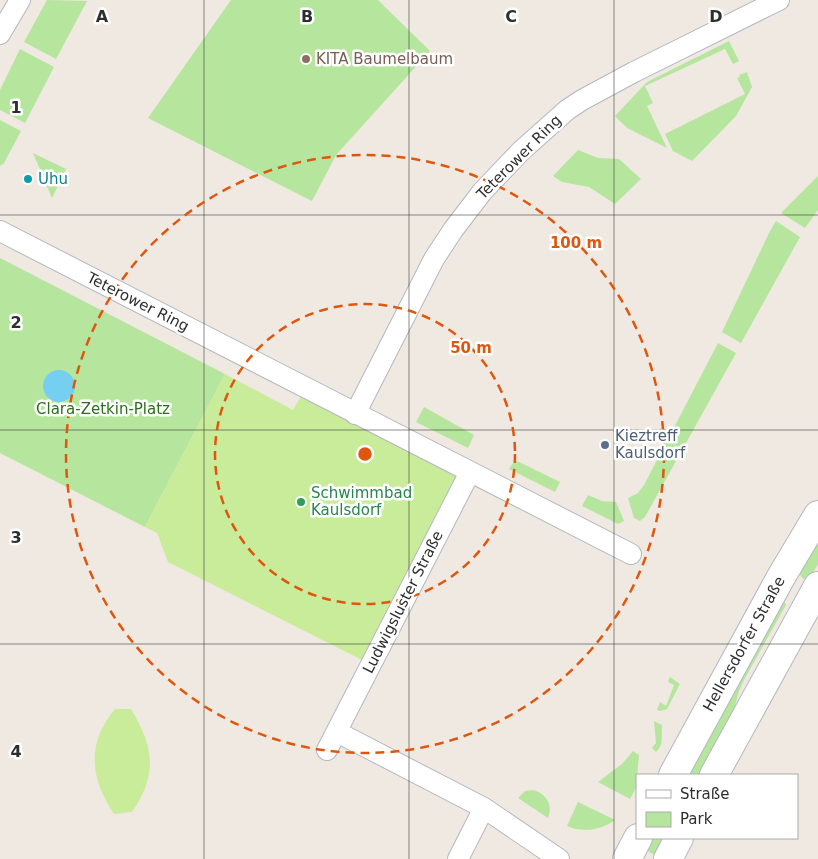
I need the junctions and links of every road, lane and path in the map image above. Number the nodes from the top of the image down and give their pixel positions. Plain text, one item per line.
1 (20, 0) edge
2 (779, 0) edge
3 (0, 34) edge
4 (0, 231) edge
5 (355, 414) junction
6 (470, 472) junction
7 (818, 515) edge
8 (631, 554) dead end
9 (818, 586) edge
10 (337, 732) junction
11 (327, 750) dead end
12 (674, 774) edge
13 (715, 774) edge
14 (484, 808) junction
15 (637, 839) edge
16 (678, 839) edge
17 (458, 859) edge
18 (559, 859) edge
19 (627, 859) edge
20 (668, 859) edge

1 - 3 street
2 - 5 street, Teterower Ring
4 - 5 street, Teterower Ring
5 - 6 street, Teterower Ring
6 - 8 street, Teterower Ring
6 - 10 street, Ludwigsluster Straße
7 - 12 main road, Hellersdorfer Straße
9 - 13 main road
10 - 11 street, Ludwigsluster Straße
10 - 14 street
14 - 17 street
14 - 18 street
15 - 19 main road
16 - 20 main road

